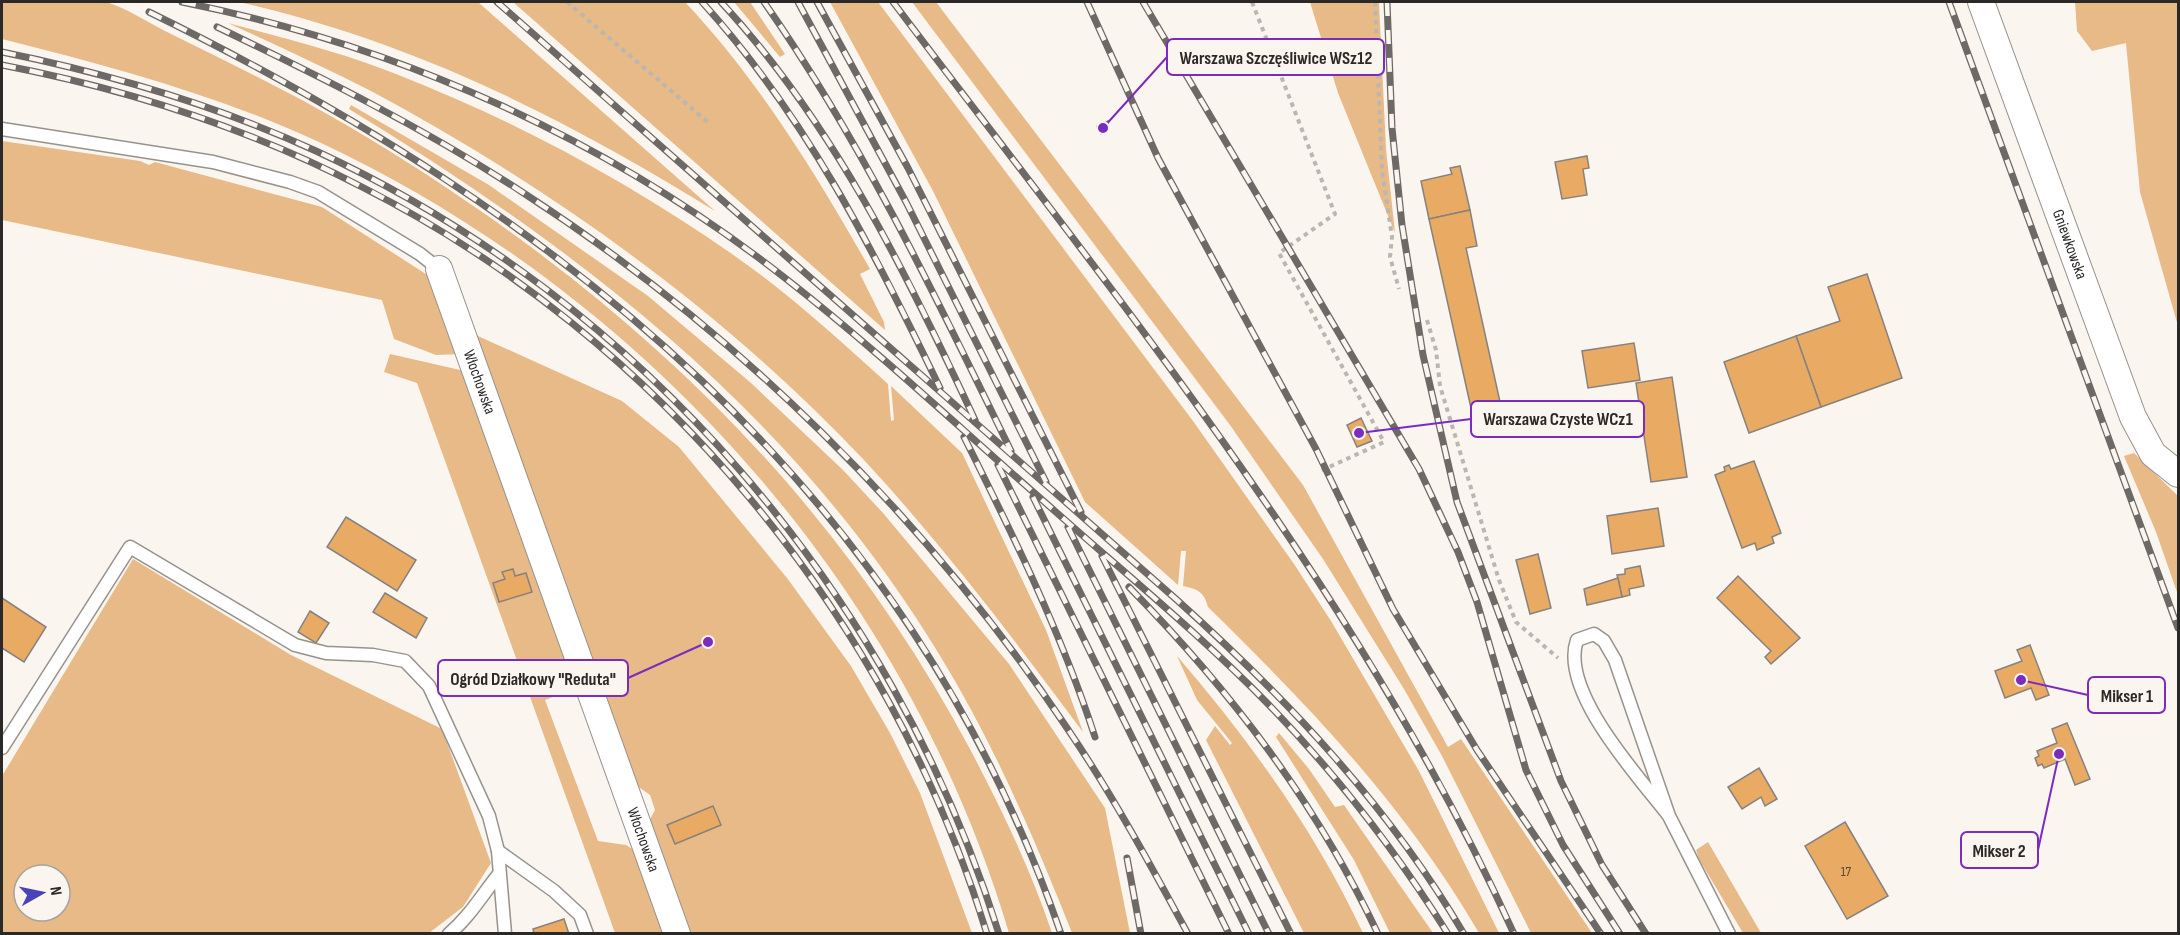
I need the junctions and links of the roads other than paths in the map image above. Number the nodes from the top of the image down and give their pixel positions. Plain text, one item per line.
1 (1981, 2) edge
2 (2, 129) edge
3 (439, 269) joint
4 (2178, 474) edge
5 (2, 748) edge
6 (1669, 816) junction
7 (498, 851) junction
8 (499, 874) junction
9 (449, 933) edge
10 (505, 933) edge
11 (587, 933) edge
12 (677, 933) edge
13 (1729, 933) edge

1 - 4 street, Gniewkowska
2 - 3 lane, Włochowska
3 - 12 street, Włochowska
5 - 7 lane
6 - 6 lane
6 - 13 lane
7 - 8 lane
7 - 11 lane
8 - 9 lane
8 - 10 lane

